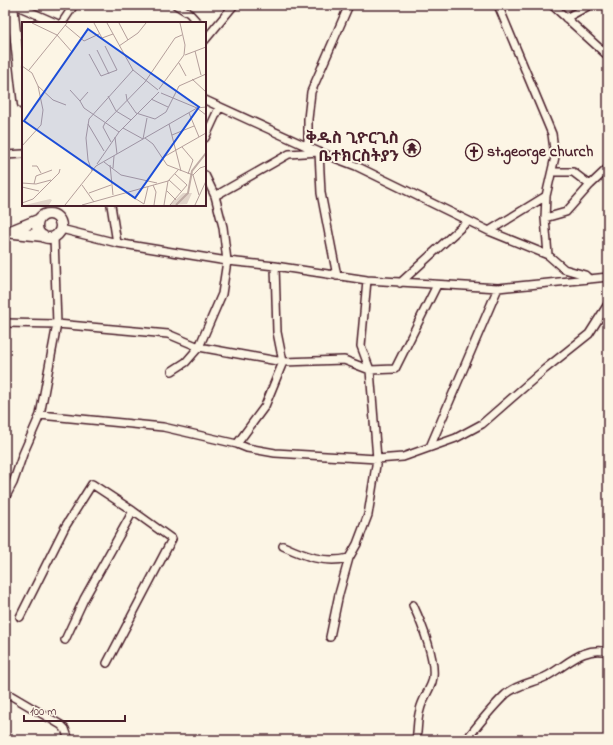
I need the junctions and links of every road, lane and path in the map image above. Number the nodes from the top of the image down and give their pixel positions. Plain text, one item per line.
1 (14, 5) edge
2 (74, 5) edge
3 (176, 5) edge
4 (234, 5) edge
5 (349, 5) edge
6 (498, 5) edge
7 (552, 5) edge
8 (590, 5) edge
9 (566, 18) junction
10 (54, 22) edge
11 (63, 22) edge
12 (197, 22) edge
13 (206, 35) edge
14 (608, 56) edge
15 (22, 93) edge
16 (206, 101) edge
17 (219, 108) junction
18 (206, 136) edge
19 (308, 146) junction
20 (319, 152) junction
21 (22, 154) edge
22 (5, 155) edge
23 (608, 168) edge
24 (552, 172) junction
25 (206, 177) edge
26 (590, 185) junction
27 (215, 196) junction
28 (546, 196) junction
29 (44, 206) edge
30 (52, 206) edge
31 (111, 206) edge
32 (56, 216) junction
33 (40, 218) junction
34 (545, 218) junction
35 (468, 221) junction
36 (61, 229) junction
37 (489, 231) junction
38 (7, 232) edge
39 (43, 236) junction
40 (54, 237) junction
41 (117, 243) junction
42 (548, 255) junction
43 (227, 261) junction
44 (275, 266) junction
45 (337, 276) junction
46 (608, 277) edge
47 (589, 279) junction
48 (367, 280) junction
49 (400, 283) junction
50 (437, 285) junction
51 (498, 288) junction
52 (608, 304) edge
53 (5, 323) edge
54 (57, 324) junction
55 (199, 346) junction
56 (283, 362) junction
57 (370, 370) junction
58 (172, 371) dead end
59 (40, 415) junction
60 (237, 444) junction
61 (430, 447) junction
62 (377, 459) junction
63 (5, 498) edge
64 (133, 510) junction
65 (283, 546) dead end
66 (349, 558) junction
67 (413, 605) dead end
68 (20, 618) dead end
69 (330, 637) dead end
70 (65, 640) dead end
71 (608, 652) edge
72 (107, 663) dead end
73 (5, 692) edge
74 (69, 740) edge
75 (416, 740) edge
76 (466, 740) edge

1 - 10 street
1 - 15 highway
2 - 11 street
3 - 12 street
4 - 13 street
5 - 19 street
6 - 24 street
7 - 9 street
8 - 9 street
9 - 14 street
16 - 17 street
17 - 18 street
17 - 19 street
19 - 20 street
20 - 27 street
20 - 35 street
20 - 45 street
21 - 22 street
23 - 26 street
24 - 26 street
24 - 28 street
25 - 27 street
26 - 34 street
27 - 43 street
28 - 34 street
28 - 37 street
29 - 33 highway
30 - 32 highway
31 - 41 street
32 - 33 highway
32 - 36 highway
33 - 38 highway
33 - 39 highway
34 - 42 street
35 - 37 street
35 - 49 street
36 - 40 highway
36 - 41 street
37 - 42 street
38 - 39 highway
39 - 40 highway
40 - 54 street
41 - 43 street
42 - 47 street
43 - 44 street
43 - 55 street
44 - 45 street
44 - 56 street
45 - 48 street
46 - 47 street
47 - 51 street
48 - 49 street
48 - 57 street
49 - 50 street
50 - 51 street
50 - 57 street
51 - 61 street
52 - 61 street
53 - 54 street
54 - 55 street
54 - 59 street
55 - 56 street
55 - 58 street
56 - 57 street
56 - 60 street
57 - 62 street
59 - 60 street
59 - 63 street
60 - 62 street
61 - 62 street
62 - 66 street
64 - 68 street
64 - 70 street
64 - 72 street
65 - 66 street
66 - 69 street
67 - 75 street
71 - 76 street
73 - 74 street

